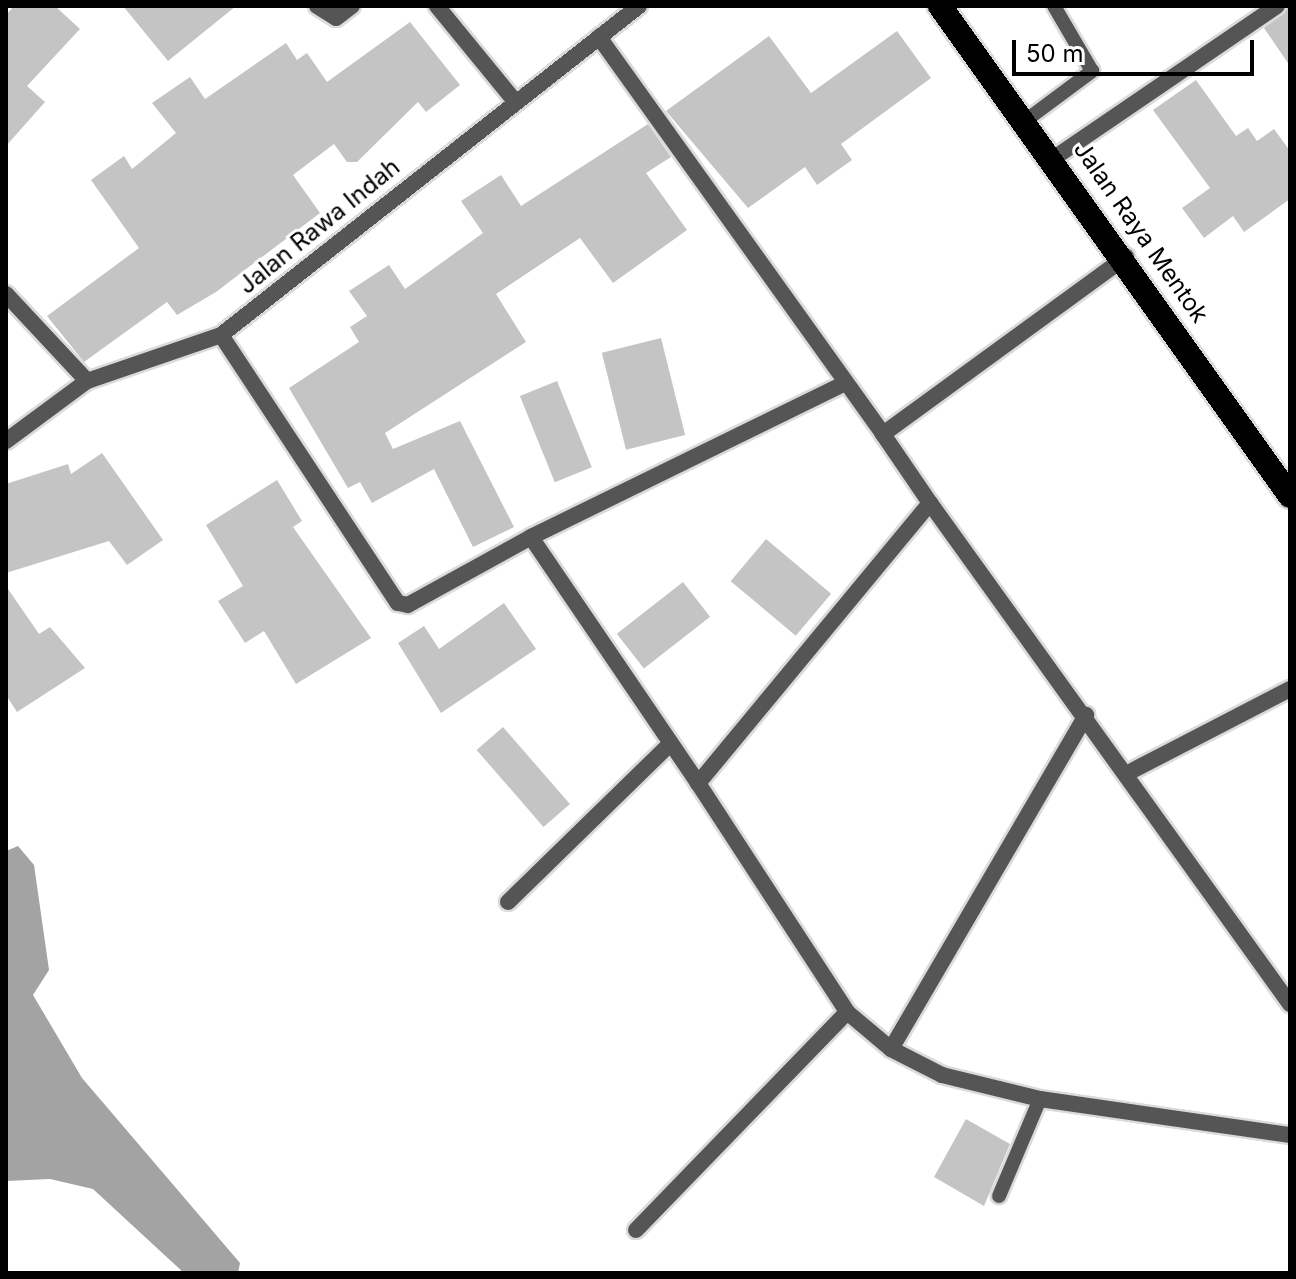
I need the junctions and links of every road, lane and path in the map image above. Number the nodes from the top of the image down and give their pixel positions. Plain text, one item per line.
1 (317, 6) edge
2 (352, 6) edge
3 (437, 6) edge
4 (639, 6) edge
5 (940, 6) edge
6 (1054, 6) edge
7 (1277, 6) edge
8 (599, 37) junction
9 (514, 100) junction
10 (1025, 121) junction
11 (1054, 158) junction
12 (1126, 257) junction
13 (6, 294) edge
14 (221, 335) junction
15 (87, 381) junction
16 (843, 384) junction
17 (883, 434) junction
18 (6, 441) edge
19 (1290, 496) edge
20 (930, 503) junction
21 (531, 537) junction
22 (1290, 689) edge
23 (1086, 715) junction
24 (670, 744) junction
25 (1126, 774) junction
26 (698, 783) junction
27 (508, 902) dead end
28 (1290, 1004) edge
29 (847, 1012) junction
30 (891, 1049) junction
31 (1040, 1099) junction
32 (1290, 1135) edge
33 (999, 1196) dead end
34 (636, 1230) dead end

1 - 2 street
3 - 9 street
4 - 8 street, Jalan Rawa Indah
5 - 10 highway, Jalan Raya Mentok
6 - 10 lane
7 - 11 street
8 - 9 street, Jalan Rawa Indah
8 - 16 street
9 - 14 street, Jalan Rawa Indah
10 - 11 highway, Jalan Raya Mentok
11 - 12 highway, Jalan Raya Mentok
12 - 17 street
12 - 19 highway, Jalan Raya Mentok
13 - 15 street
14 - 15 street, Jalan Rawa Indah
14 - 21 street
15 - 18 street, Jalan Rawa Indah
16 - 17 street
16 - 21 street
17 - 20 street
20 - 23 street
20 - 26 street
21 - 24 street
22 - 25 street
23 - 25 street
23 - 30 street
24 - 26 street
24 - 27 street
25 - 28 street
26 - 29 street
29 - 30 street
29 - 34 street
30 - 31 street
31 - 32 street
31 - 33 lane

